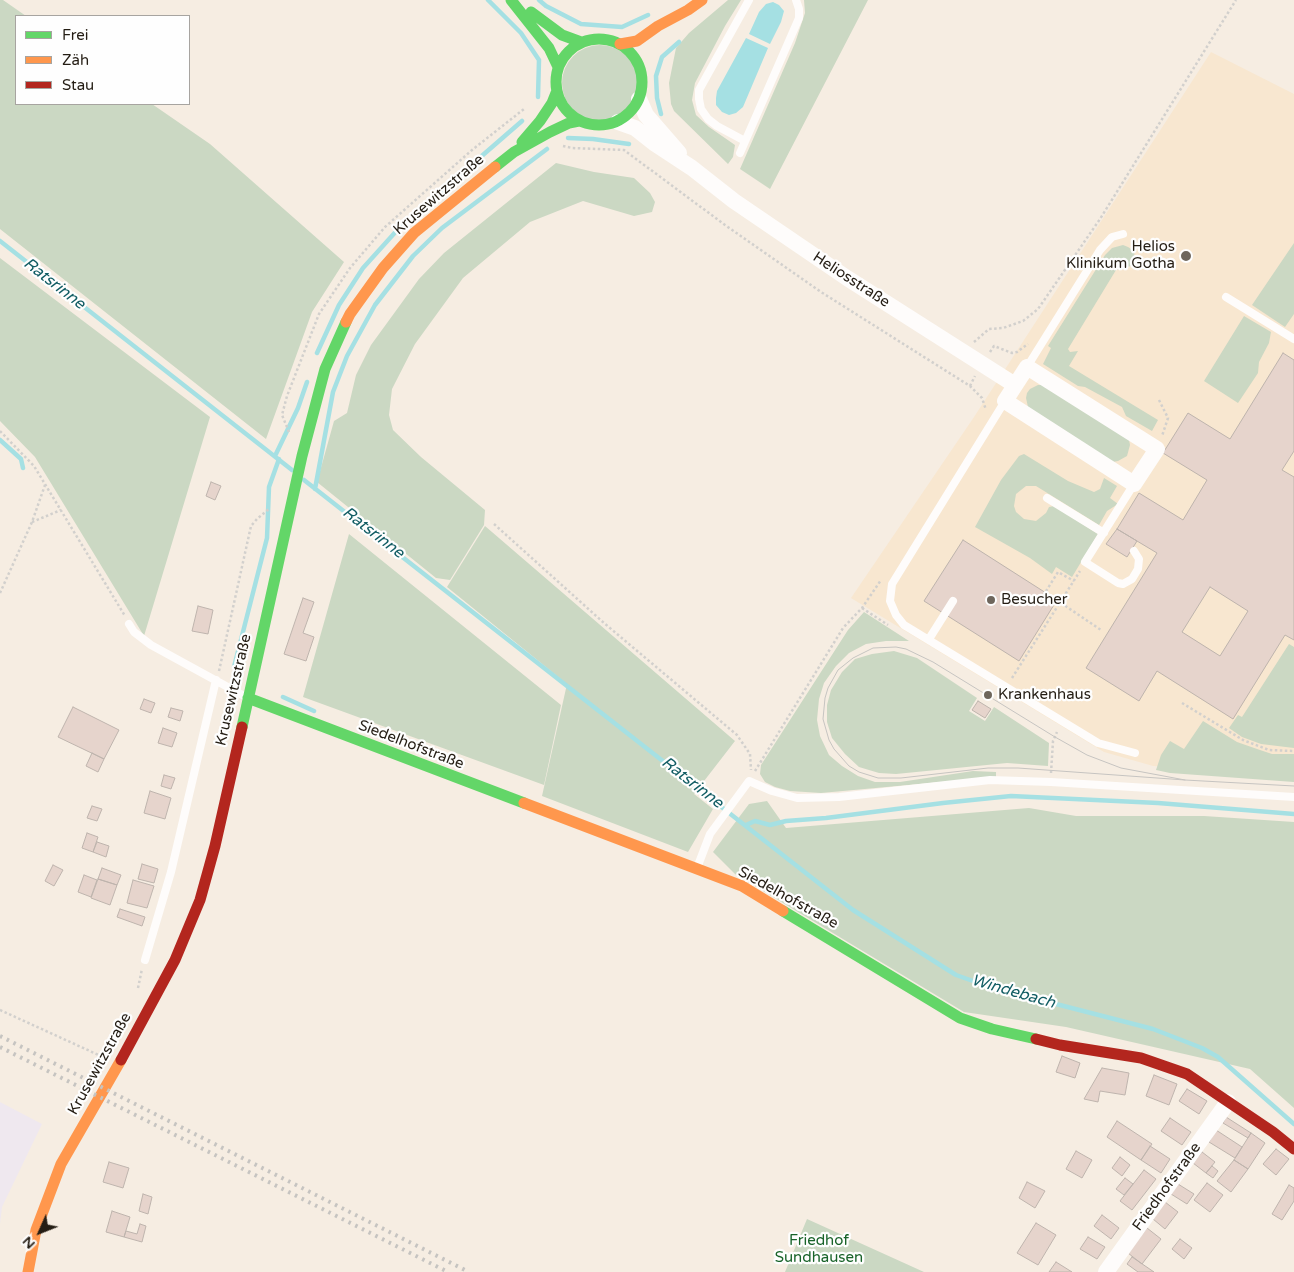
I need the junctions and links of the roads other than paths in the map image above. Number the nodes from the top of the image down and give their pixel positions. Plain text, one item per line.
1 (512, 0) edge
2 (702, 0) edge
3 (749, 0) edge
4 (796, 0) edge
5 (688, 10) junction
6 (665, 37) dead end
7 (581, 42) junction
8 (620, 44) junction
9 (648, 53) dead end
10 (558, 67) junction
11 (640, 67) junction
12 (556, 93) junction
13 (639, 99) junction
14 (579, 121) junction
15 (618, 122) junction
16 (745, 142) junction
17 (514, 152) junction
18 (740, 153) dead end
19 (692, 168) junction
20 (1123, 234) dead end
21 (1226, 297) dead end
22 (1294, 339) edge
23 (1027, 367) junction
24 (1015, 385) junction
25 (1005, 401) junction
26 (1134, 484) junction
27 (1047, 498) dead end
28 (1104, 533) junction
29 (1134, 551) dead end
30 (953, 601) dead end
31 (129, 624) road end
32 (929, 639) junction
33 (216, 680) junction
34 (248, 698) junction
35 (1135, 753) dead end
36 (1294, 797) edge
37 (697, 870) junction
38 (145, 960) dead end
39 (1228, 1102) junction
40 (1294, 1149) edge
41 (28, 1272) edge
42 (1106, 1272) edge

1 - 7 main road
1 - 10 main road
2 - 5 main road
3 - 16 lane
4 - 16 lane
5 - 6 main road
5 - 8 main road
7 - 8 main road
7 - 10 main road
8 - 11 main road
9 - 11 main road
10 - 12 main road
11 - 13 main road
12 - 14 main road
12 - 17 main road
13 - 15 main road
13 - 19 street
14 - 15 main road
14 - 17 main road
15 - 19 street
16 - 18 lane
17 - 34 main road, Krusewitzstraße
19 - 24 street, Heliosstraße
20 - 23 lane
21 - 22 lane
23 - 24 street
23 - 26 street
24 - 25 street
25 - 26 street
25 - 32 lane
26 - 28 lane
27 - 28 lane
28 - 29 lane
30 - 32 lane
31 - 33 lane
32 - 35 lane
33 - 34 lane
33 - 38 lane
34 - 37 main road, Siedelhofstraße
34 - 41 main road, Krusewitzstraße
36 - 37 lane
37 - 39 main road, Siedelhofstraße
39 - 40 main road, Siedelhofstraße
39 - 42 street, Friedhofstraße

